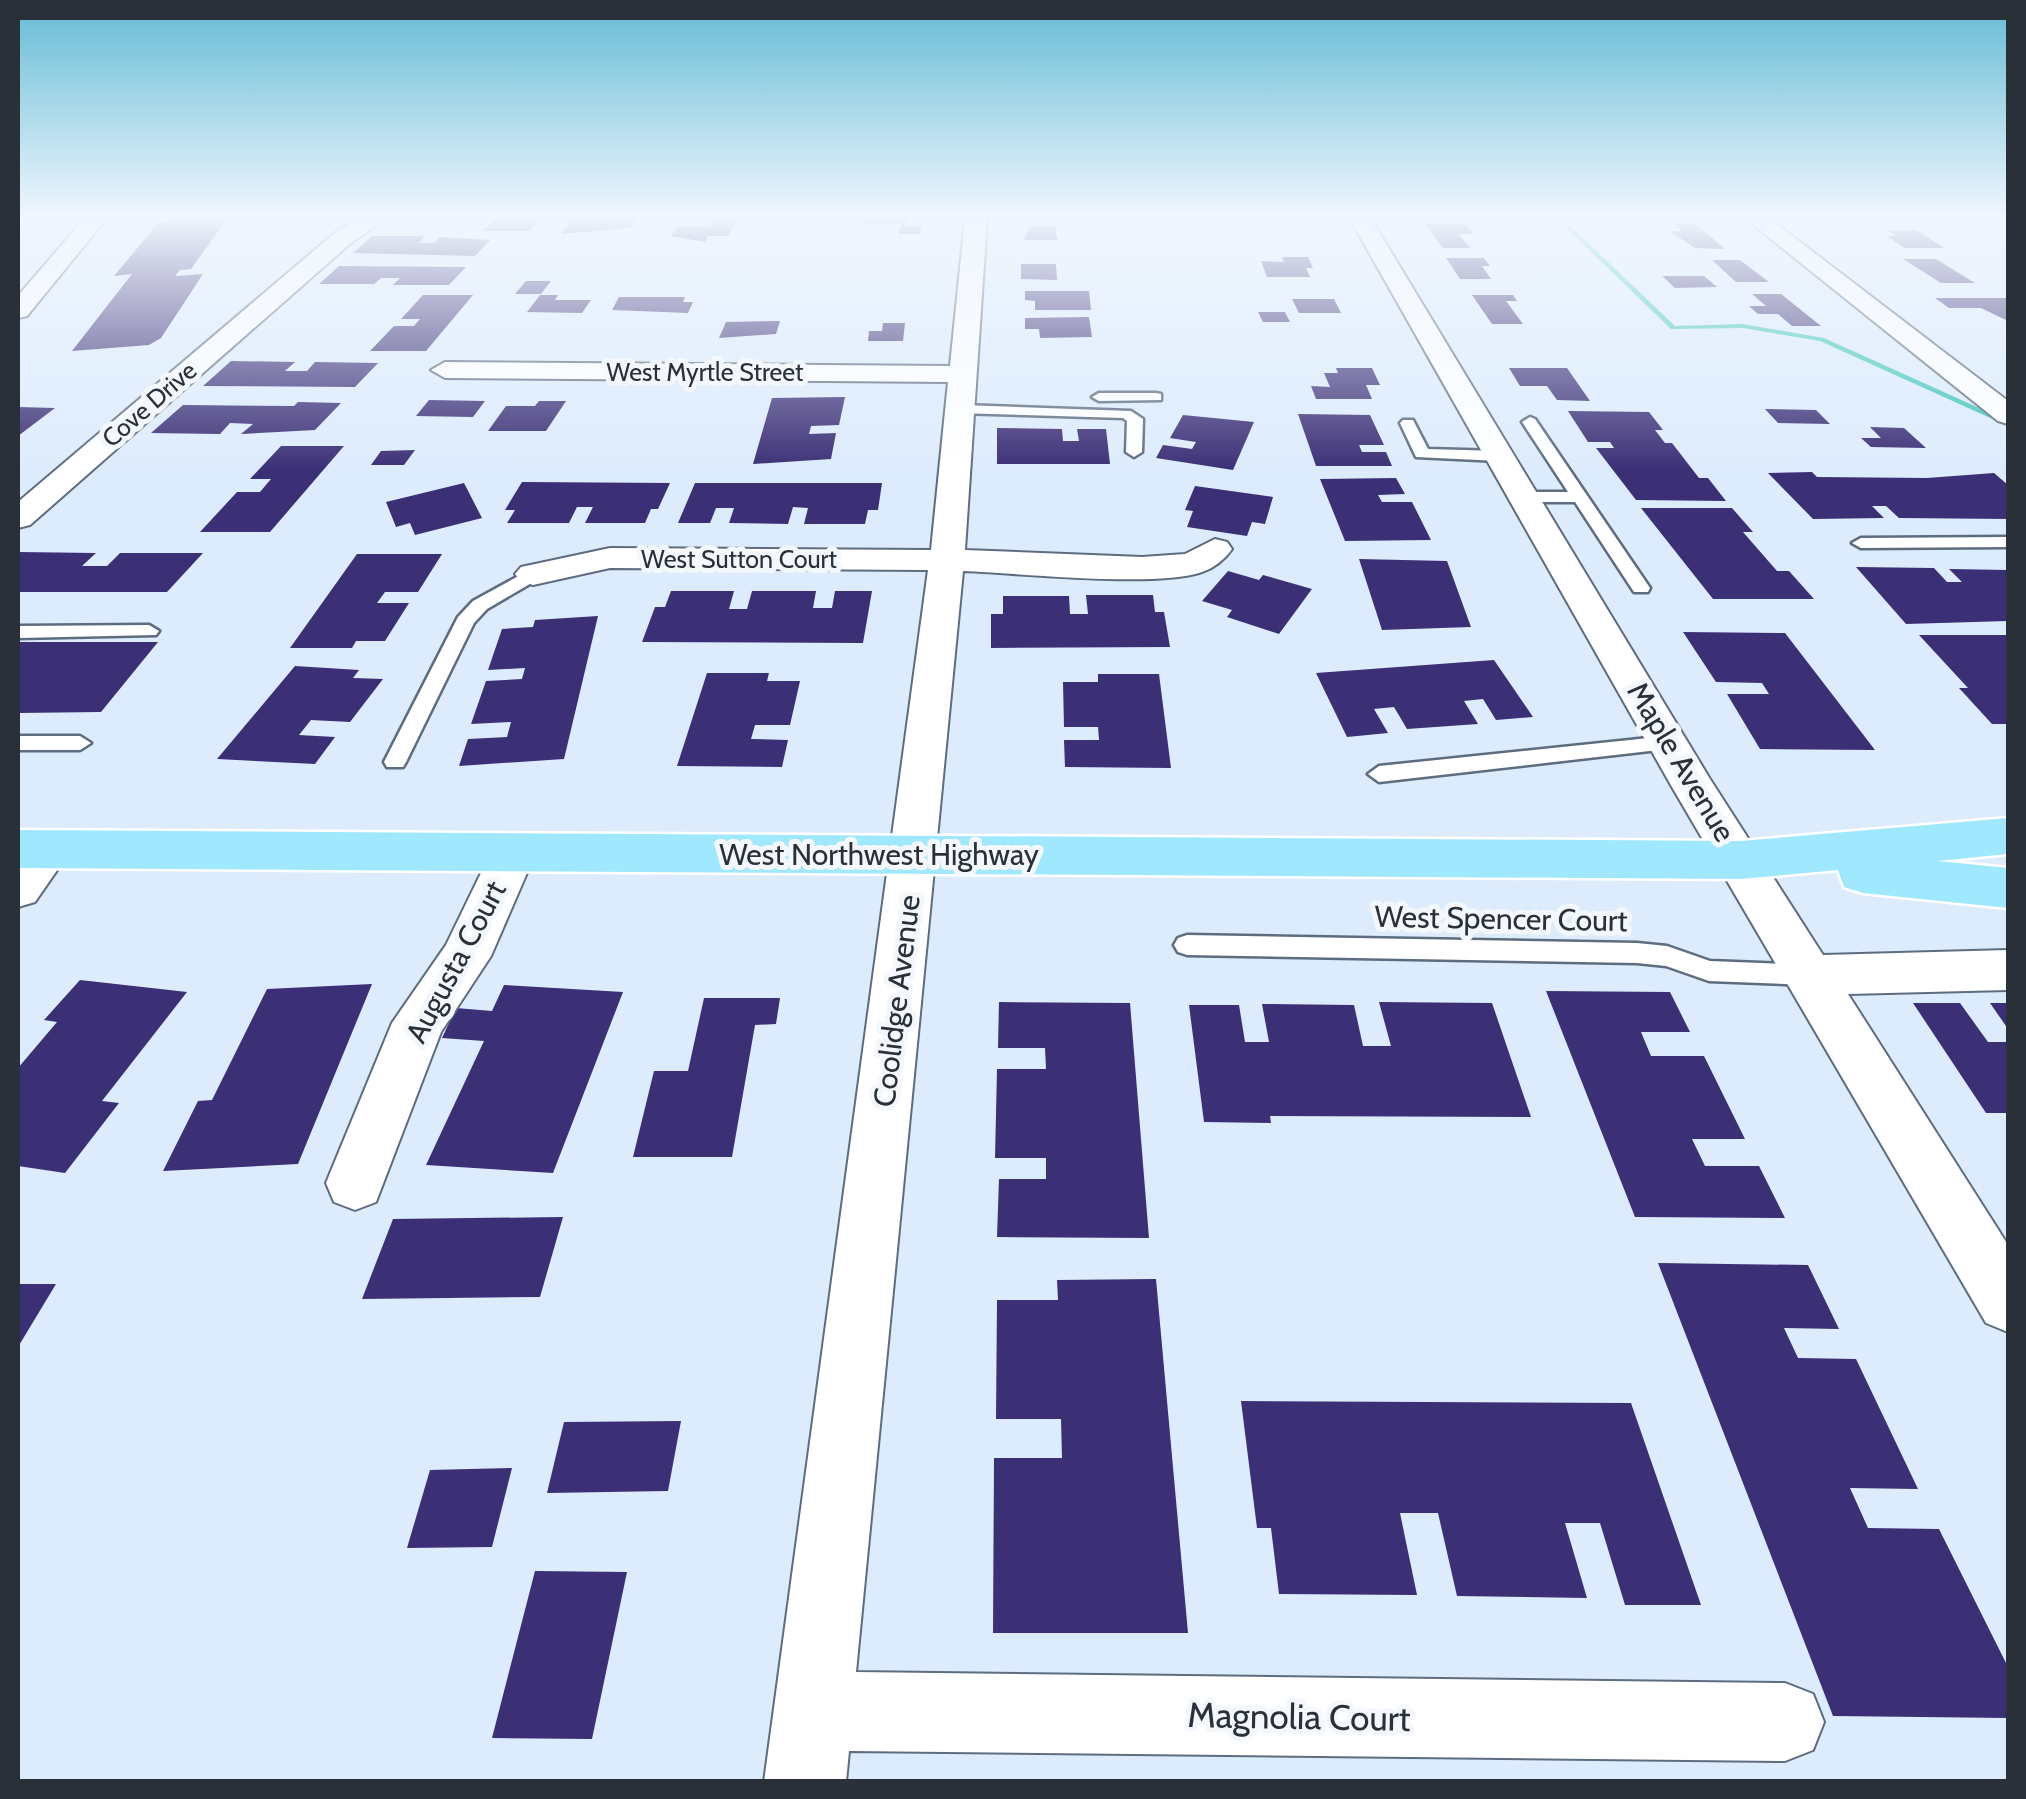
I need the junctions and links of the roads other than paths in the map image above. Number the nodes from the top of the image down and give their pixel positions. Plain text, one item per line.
1 (267, 303) edge
2 (970, 303) edge
3 (1409, 303) edge
4 (1863, 303) edge
5 (445, 370) dead end
6 (964, 394) junction
7 (1156, 397) dead end
8 (2008, 415) edge
9 (1530, 422) dead end
10 (1408, 423) dead end
11 (1134, 452) dead end
12 (1499, 456) junction
13 (1523, 497) junction
14 (1580, 497) junction
15 (18, 518) edge
16 (2008, 542) edge
17 (1861, 543) dead end
18 (1216, 549) dead end
19 (947, 560) junction
20 (532, 574) joint
21 (1641, 588) dead end
22 (149, 631) dead end
23 (18, 632) edge
24 (18, 743) edge
25 (80, 743) dead end
26 (1668, 743) junction
27 (395, 762) dead end
28 (1379, 774) dead end
29 (2008, 836) edge
30 (513, 852) junction
31 (915, 854) junction
32 (1741, 860) junction
33 (28, 863) edge
34 (2008, 888) edge
35 (1188, 946) dead end
36 (2008, 970) edge
37 (1811, 975) junction
38 (355, 1183) dead end
39 (2008, 1300) edge
40 (1785, 1722) dead end
41 (809, 1746) edge

1 - 15 street, Cove Drive
2 - 6 street, Coolidge Avenue
3 - 12 street, Maple Avenue
4 - 8 street
5 - 6 street, West Myrtle Street
6 - 7 lane
6 - 11 lane
6 - 19 street, Coolidge Avenue
9 - 14 lane
10 - 12 lane
12 - 13 street, Maple Avenue
13 - 14 lane
13 - 26 street, Maple Avenue
14 - 21 lane
16 - 17 lane
18 - 19 street, West Sutton Court
19 - 20 street, West Sutton Court
19 - 31 street, Coolidge Avenue
20 - 27 lane
22 - 23 lane
24 - 25 lane
26 - 28 lane
26 - 32 street, Maple Avenue
29 - 32 main road, West Northwest Highway
30 - 31 main road, West Northwest Highway
30 - 33 main road, West Northwest Highway
30 - 38 street, Augusta Court
31 - 32 main road, West Northwest Highway
31 - 41 street, Coolidge Avenue
32 - 34 main road, West Northwest Highway
32 - 37 street, Maple Avenue
35 - 37 lane, West Spencer Court
36 - 37 street
37 - 39 street, Maple Avenue
40 - 41 street, Magnolia Court

